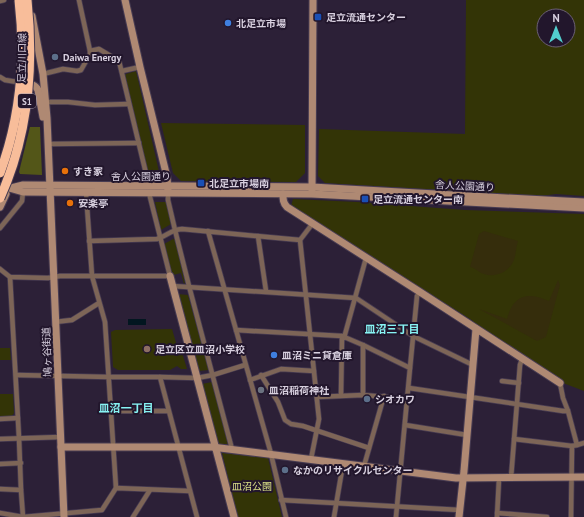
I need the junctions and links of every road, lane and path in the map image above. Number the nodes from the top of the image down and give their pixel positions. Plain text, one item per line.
1 (4, 0) edge
2 (15, 0) edge
3 (19, 0) edge
4 (27, 0) edge
5 (30, 0) edge
6 (79, 0) edge
7 (126, 0) edge
8 (313, 0) edge
9 (0, 1) edge
10 (32, 16) junction
11 (90, 51) junction
12 (140, 67) junction
13 (122, 71) junction
14 (43, 74) junction
15 (0, 77) edge
16 (17, 82) junction
17 (32, 85) junction
18 (46, 102) junction
19 (129, 104) junction
20 (139, 143) junction
21 (48, 144) junction
22 (0, 163) edge
23 (0, 173) edge
24 (0, 187) edge
25 (9, 188) junction
26 (50, 188) junction
27 (149, 189) junction
28 (168, 190) junction
29 (312, 191) junction
30 (23, 192) junction
31 (86, 192) junction
32 (283, 194) junction
33 (0, 198) edge
34 (584, 202) edge
35 (0, 207) edge
36 (584, 208) edge
37 (313, 223) junction
38 (0, 228) edge
39 (175, 230) junction
40 (208, 231) junction
41 (258, 236) junction
42 (160, 238) junction
43 (300, 240) junction
44 (89, 241) junction
45 (366, 258) junction
46 (0, 269) edge
47 (92, 276) junction
48 (170, 276) junction
49 (53, 277) junction
50 (10, 278) junction
51 (172, 286) junction
52 (188, 286) junction
53 (224, 288) junction
54 (266, 291) junction
55 (420, 292) junction
56 (306, 294) junction
57 (356, 298) junction
58 (99, 303) junction
59 (55, 322) junction
60 (476, 329) junction
61 (236, 330) junction
62 (310, 334) junction
63 (413, 336) junction
64 (343, 337) junction
65 (363, 345) junction
66 (522, 359) junction
67 (245, 365) junction
68 (472, 365) junction
69 (410, 368) junction
70 (314, 371) junction
71 (16, 375) junction
72 (213, 375) junction
73 (261, 375) junction
74 (58, 376) junction
75 (109, 377) junction
76 (160, 377) junction
77 (197, 378) junction
78 (250, 380) junction
79 (502, 381) dead end
80 (519, 383) junction
81 (560, 383) joint
82 (409, 388) junction
83 (363, 395) junction
84 (341, 396) junction
85 (384, 396) junction
86 (317, 397) junction
87 (470, 398) junction
88 (408, 399) junction
89 (517, 404) junction
90 (111, 411) junction
91 (168, 411) junction
92 (568, 411) junction
93 (18, 418) junction
94 (0, 419) edge
95 (405, 425) junction
96 (317, 431) junction
97 (467, 435) junction
98 (60, 437) junction
99 (0, 438) edge
100 (19, 438) junction
101 (514, 440) junction
102 (584, 443) edge
103 (574, 445) junction
104 (61, 447) junction
105 (114, 447) junction
106 (178, 447) junction
107 (216, 447) junction
108 (369, 448) junction
109 (232, 449) junction
110 (270, 454) junction
111 (312, 459) junction
112 (20, 463) junction
113 (0, 464) edge
114 (343, 464) junction
115 (364, 466) junction
116 (400, 470) junction
117 (571, 477) junction
118 (584, 477) edge
119 (464, 478) junction
120 (511, 478) junction
121 (499, 479) junction
122 (116, 488) junction
123 (0, 489) edge
124 (21, 490) junction
125 (150, 490) junction
126 (190, 492) junction
127 (281, 500) junction
128 (337, 503) junction
129 (397, 506) junction
130 (0, 514) edge
131 (459, 514) edge
132 (64, 515) edge
133 (497, 515) edge
134 (23, 517) edge
135 (133, 517) edge
136 (197, 517) edge
137 (234, 517) edge
138 (286, 517) edge
139 (334, 517) edge
140 (396, 517) edge
141 (547, 517) edge
142 (571, 517) edge

1 - 9 street
2 - 16 street, 足立川口線
3 - 23 highway, S1, bridge
4 - 33 highway, S1, bridge
5 - 10 street, 足立川口線
6 - 11 street
7 - 12 street
8 - 29 street
10 - 14 street, 鳩ヶ谷街道
10 - 17 street, 足立川口線
11 - 13 street
11 - 14 street
12 - 13 street
12 - 28 street
13 - 19 street
14 - 18 street, 鳩ヶ谷街道
15 - 16 street
16 - 17 street
16 - 22 street, 足立川口線
17 - 25 street, 足立川口線
17 - 26 street, 鳩ヶ谷街道
18 - 19 street
18 - 21 street, 鳩ヶ谷街道
19 - 20 street
20 - 21 street
20 - 27 street
21 - 26 street, 鳩ヶ谷街道
24 - 25 street
25 - 26 street, 舎人公園通り
25 - 30 street, 舎人公園通り
25 - 35 street, 足立川口線
26 - 27 street, 舎人公園通り
26 - 30 street, 舎人公園通り
26 - 31 street, 舎人公園通り
26 - 49 street, 鳩ヶ谷街道
27 - 28 street, 舎人公園通り
27 - 31 street, 舎人公園通り
27 - 42 street
28 - 29 street, 舎人公園通り
28 - 32 street, 舎人公園通り
28 - 39 street
29 - 32 street, 舎人公園通り
29 - 34 street, 舎人公園通り
29 - 36 street, 舎人公園通り
30 - 38 street
31 - 44 street
32 - 37 street
37 - 43 street
37 - 45 street
39 - 40 street
39 - 42 street
39 - 52 street
40 - 41 street
40 - 53 street
41 - 43 street
41 - 54 street
42 - 44 street
42 - 48 street
43 - 56 street
44 - 47 street
45 - 55 street
45 - 57 street
46 - 50 street
47 - 48 street
47 - 49 street
47 - 58 street
48 - 51 street
49 - 50 street
49 - 59 street, 鳩ヶ谷街道
50 - 71 street
51 - 52 street
51 - 77 street
52 - 53 street
52 - 72 street
53 - 54 street
53 - 61 street
54 - 56 street
55 - 60 street
55 - 63 street
56 - 57 street
56 - 62 street
57 - 63 street
57 - 64 street
58 - 59 street
58 - 75 street
59 - 74 street, 鳩ヶ谷街道
60 - 66 street
60 - 68 street
61 - 62 street
61 - 67 street
62 - 64 street
62 - 70 street
63 - 68 street
63 - 69 street
64 - 65 street
64 - 84 street
65 - 69 street
65 - 83 street
66 - 80 street
66 - 81 street
67 - 72 street
67 - 78 street
68 - 87 street
69 - 82 street
70 - 73 street
70 - 86 street
71 - 74 street
71 - 93 street
72 - 77 street
72 - 109 street
73 - 78 street
73 - 96 street
74 - 75 street
74 - 98 street, 鳩ヶ谷街道
75 - 76 street
75 - 90 street
76 - 77 street
76 - 91 street
77 - 107 street
78 - 110 street
79 - 80 street
80 - 89 street
81 - 92 street
82 - 87 street
82 - 88 street
83 - 84 street
83 - 85 street
84 - 86 street
85 - 88 street
85 - 108 street
86 - 96 street
87 - 89 street
87 - 97 street
88 - 95 street
89 - 92 street
89 - 101 street
90 - 91 street
90 - 105 street
91 - 106 street
92 - 103 street
93 - 94 street
93 - 100 street
95 - 97 street
95 - 116 street
96 - 108 street
96 - 111 street
97 - 119 street
98 - 100 street
98 - 104 street, 鳩ヶ谷街道
99 - 100 street
100 - 112 street
101 - 103 street
101 - 120 street
102 - 103 street
103 - 117 street
104 - 105 street
104 - 132 street, 鳩ヶ谷街道
105 - 106 street
105 - 122 street
106 - 107 street
106 - 126 street
107 - 109 street
107 - 137 street
108 - 115 street
109 - 110 street
110 - 111 street
110 - 127 street
111 - 114 street
112 - 113 street
112 - 124 street
114 - 115 street
114 - 128 street
115 - 116 street
116 - 119 street
116 - 129 street
117 - 118 street
117 - 120 street
117 - 142 street
119 - 121 street
119 - 131 street
120 - 121 street
121 - 133 street
122 - 125 street
122 - 132 street
123 - 124 street
124 - 134 street
125 - 126 street
125 - 135 street
126 - 136 street
127 - 128 street
127 - 138 street
128 - 129 street
128 - 139 street
129 - 131 street
129 - 140 street
130 - 134 street
132 - 134 street
133 - 141 street

